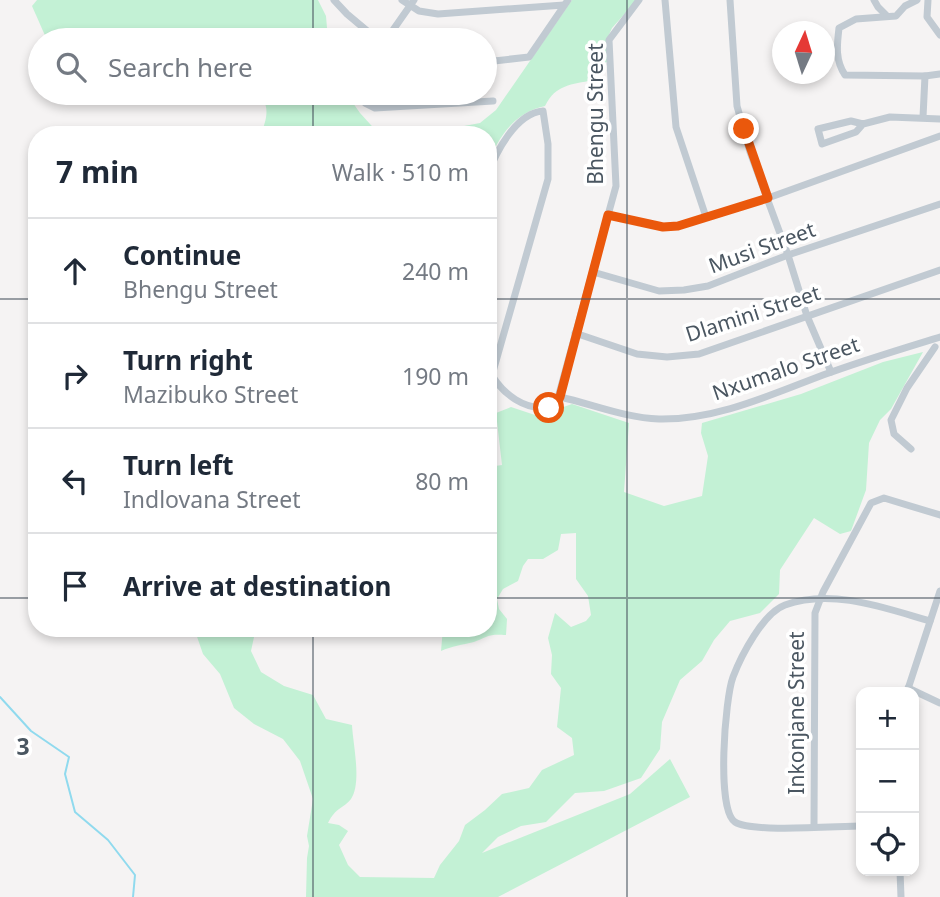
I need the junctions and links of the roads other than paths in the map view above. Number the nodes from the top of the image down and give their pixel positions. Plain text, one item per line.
1 (334, 0) edge
2 (402, 0) edge
3 (639, 0) edge
4 (665, 0) edge
5 (730, 0) edge
6 (874, 0) edge
7 (917, 0) edge
8 (928, 0) edge
9 (566, 2) edge
10 (412, 3) edge
11 (904, 3) edge
12 (887, 16) junction
13 (363, 28) edge
14 (394, 28) edge
15 (940, 35) edge
16 (497, 61) edge
17 (940, 74) edge
18 (925, 76) junction
19 (369, 105) edge
20 (426, 105) edge
21 (923, 117) junction
22 (940, 119) edge
23 (842, 123) junction
24 (863, 124) junction
25 (846, 136) junction
26 (940, 136) edge
27 (497, 155) edge
28 (768, 198) junction
29 (940, 204) edge
30 (608, 215) junction
31 (706, 217) junction
32 (788, 256) junction
33 (940, 270) edge
34 (593, 272) junction
35 (807, 316) junction
36 (575, 332) junction
37 (940, 337) edge
38 (918, 344) junction
39 (937, 348) edge
40 (497, 358) edge
41 (831, 372) junction
42 (497, 382) edge
43 (560, 397) junction
44 (911, 449) dead end
45 (940, 515) edge
46 (940, 591) edge
47 (820, 600) junction
48 (930, 621) junction
49 (908, 687) edge
50 (919, 695) edge
51 (940, 704) edge
52 (814, 826) junction
53 (856, 826) edge
54 (901, 876) edge
55 (901, 897) edge

1 - 13 street
2 - 10 street
3 - 30 street, Bhengu Street
4 - 31 street
5 - 28 street
6 - 12 street
7 - 11 street
8 - 15 street
9 - 10 street
9 - 16 street
10 - 14 street
11 - 12 street
12 - 18 street
17 - 18 street
18 - 21 street
19 - 20 street
21 - 22 street
21 - 24 street
23 - 24 street
23 - 25 street
23 - 25 street
24 - 25 street
26 - 28 street
27 - 40 street
28 - 31 street
28 - 32 street
29 - 32 street, Musi Street
30 - 31 street
30 - 34 street, Bhengu Street
32 - 34 street, Musi Street
32 - 35 street
33 - 35 street, Dlamini Street
34 - 36 street, Bhengu Street
35 - 36 street, Dlamini Street
35 - 41 street
36 - 43 street, Bhengu Street
37 - 38 street, Nxumalo Street
38 - 39 street
38 - 41 street, Nxumalo Street
39 - 44 street
41 - 43 street, Nxumalo Street
42 - 43 street
45 - 47 street, Inkonjane Street
46 - 48 street
47 - 48 street
47 - 52 street, Inkonjane Street
47 - 52 street
48 - 49 street
50 - 51 street
52 - 53 street
54 - 55 street

